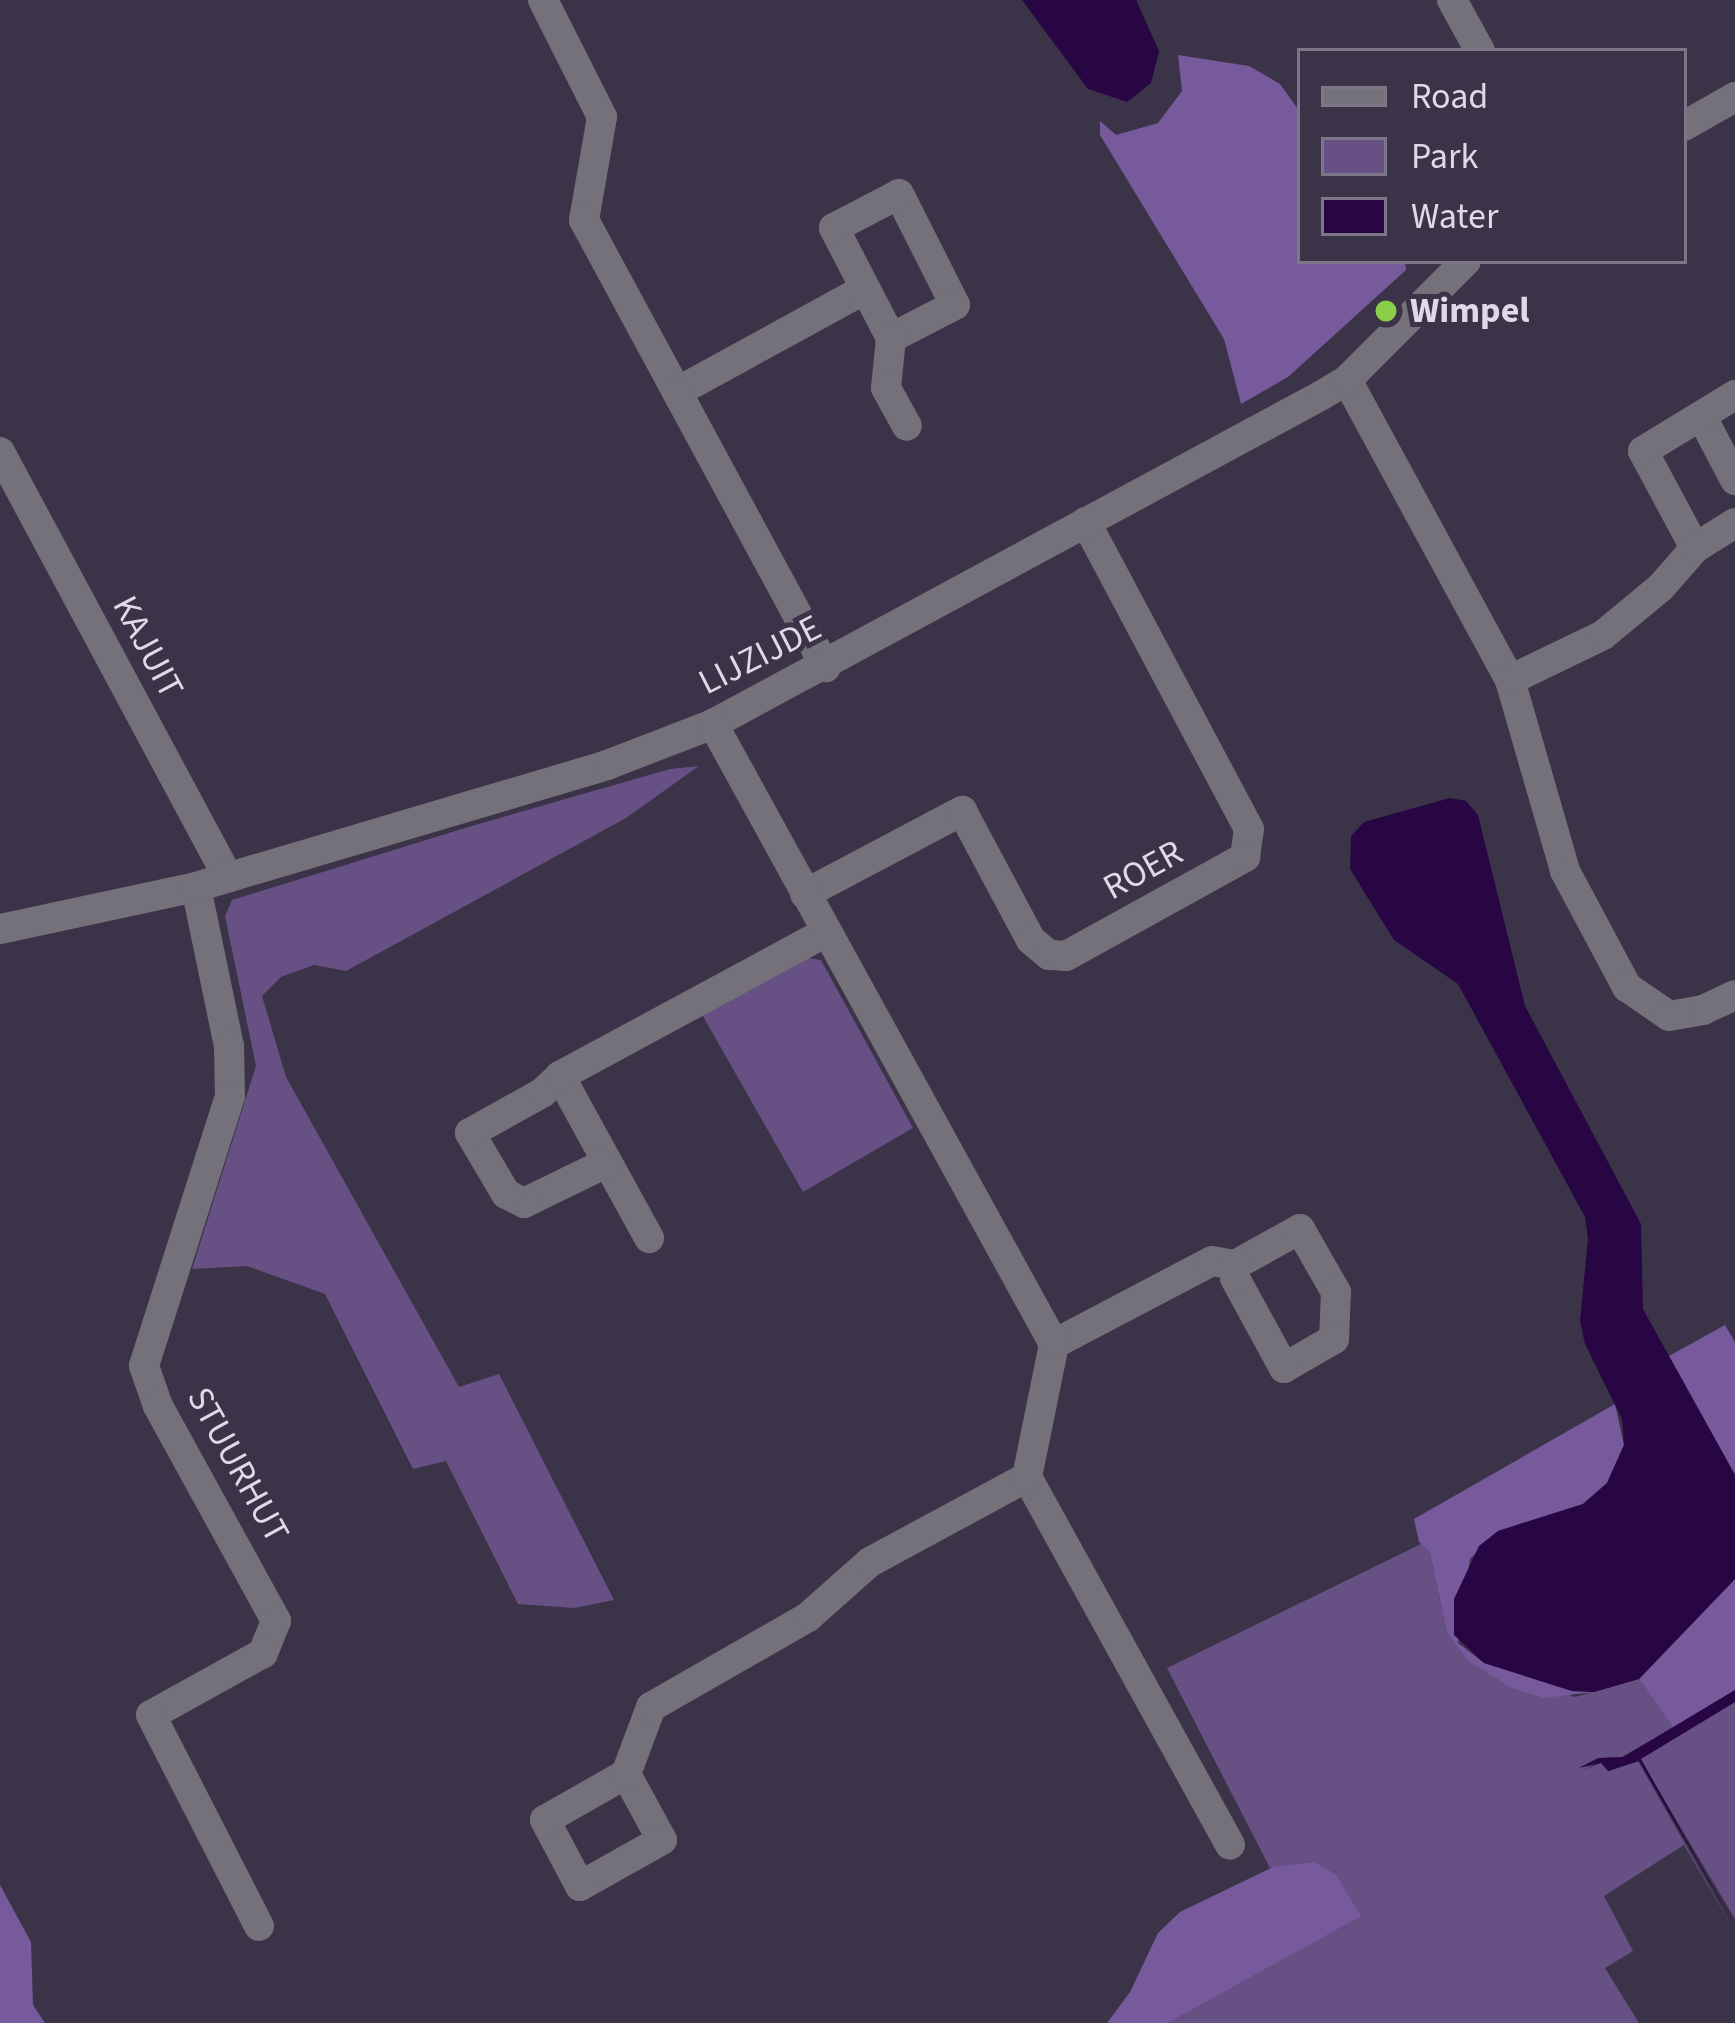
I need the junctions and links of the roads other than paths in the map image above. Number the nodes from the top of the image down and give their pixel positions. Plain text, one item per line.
1 (543, 0) edge
2 (1452, 0) edge
3 (1478, 48) edge
4 (1735, 97) edge
5 (1687, 123) edge
6 (1463, 264) edge
7 (865, 289) junction
8 (891, 338) junction
9 (1347, 380) junction
10 (677, 392) junction
11 (1735, 395) edge
12 (1702, 419) junction
13 (907, 425) dead end
14 (0, 452) edge
15 (1735, 480) edge
16 (1086, 522) junction
17 (1735, 523) edge
18 (1694, 548) junction
19 (826, 667) junction
20 (1510, 680) junction
21 (713, 724) junction
22 (228, 878) junction
23 (196, 887) junction
24 (805, 894) junction
25 (0, 929) edge
26 (826, 932) junction
27 (1735, 994) edge
28 (560, 1076) junction
29 (604, 1163) junction
30 (649, 1238) dead end
31 (1235, 1265) dead end
32 (1054, 1344) junction
33 (1028, 1477) junction
34 (626, 1774) dead end
35 (1230, 1845) dead end
36 (260, 1926) dead end

1 - 10 street
2 - 3 street
4 - 5 street
6 - 9 street, LIJZIJDE
7 - 8 street
7 - 8 street
7 - 10 street
8 - 13 street
9 - 16 street, LIJZIJDE
9 - 20 street
10 - 19 street
11 - 12 street
12 - 15 street
12 - 18 street
14 - 22 street, KAJUIT
16 - 19 street, LIJZIJDE
16 - 24 street, ROER
17 - 18 street
18 - 20 street
19 - 21 street, LIJZIJDE
20 - 27 street
21 - 22 street, LIJZIJDE
21 - 24 street
22 - 23 street, LIJZIJDE
23 - 25 street, LIJZIJDE
23 - 36 street, STUURHUT
24 - 26 street
26 - 28 street
26 - 32 street
28 - 29 street
28 - 29 street
29 - 30 street
31 - 32 street
32 - 33 street
33 - 34 street
33 - 35 street

